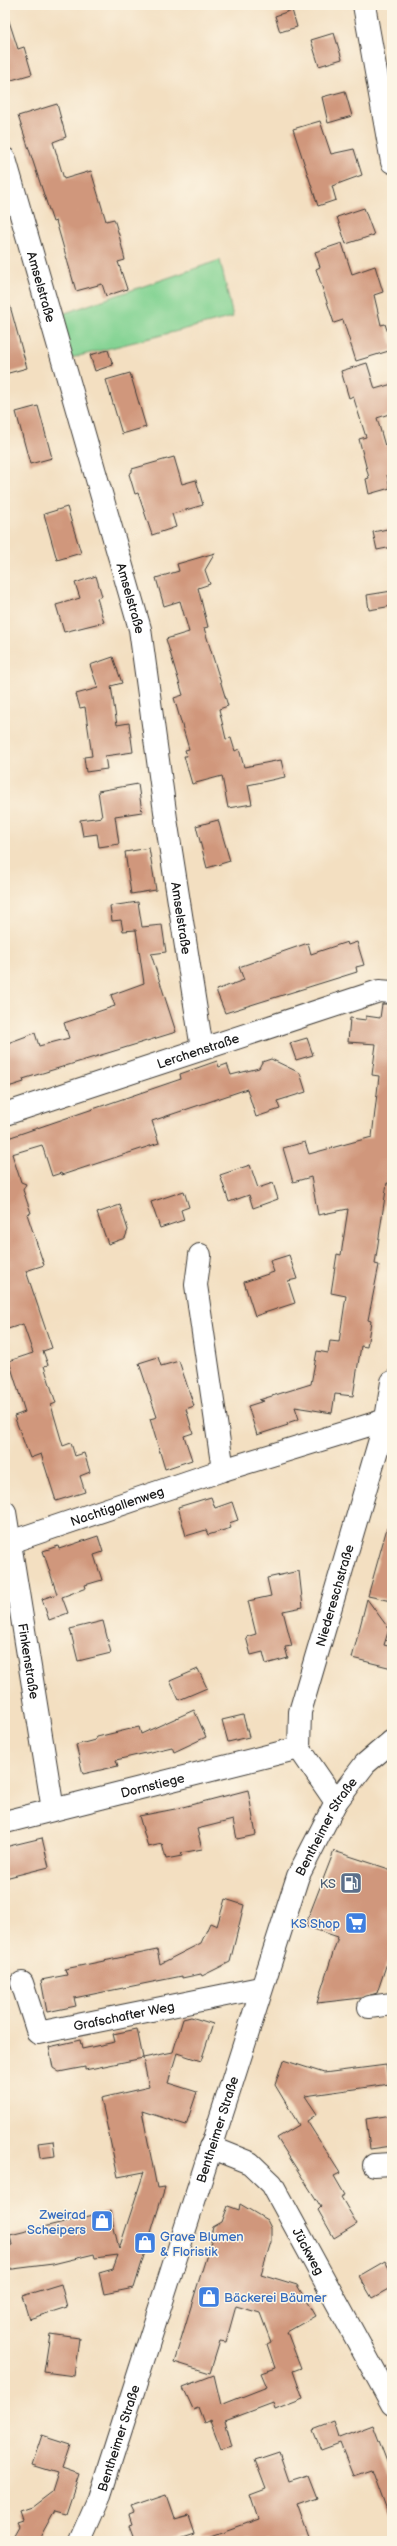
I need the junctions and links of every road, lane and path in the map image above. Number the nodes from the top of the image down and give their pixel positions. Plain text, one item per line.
1 (364, 5) edge
2 (5, 159) edge
3 (392, 162) edge
4 (392, 992) edge
5 (202, 1049) junction
6 (5, 1114) edge
7 (200, 1255) dead end
8 (392, 1382) edge
9 (389, 1419) edge
10 (223, 1470) junction
11 (5, 1512) edge
12 (10, 1542) junction
13 (392, 1741) edge
14 (299, 1748) junction
15 (336, 1802) junction
16 (53, 1810) junction
17 (5, 1822) edge
18 (22, 1983) dead end
19 (260, 1988) junction
20 (392, 2004) edge
21 (369, 2007) dead end
22 (210, 2147) junction
23 (392, 2404) edge
24 (80, 2541) edge

1 - 3 street
2 - 5 street, Amselstraße
4 - 5 street, Lerchenstraße
5 - 6 street, Lerchenstraße
7 - 10 street
8 - 9 street, Niedereschstraße
9 - 10 street, Nachtigallenweg
9 - 14 street, Niedereschstraße
10 - 12 street, Nachtigallenweg
11 - 12 street, Finkenstraße
12 - 16 street, Finkenstraße
13 - 15 street, Bentheimer Straße
14 - 15 street
14 - 16 street, Dornstiege
15 - 19 street, Bentheimer Straße
16 - 17 street, Dornstiege
18 - 19 street, Grafschafter Weg
19 - 22 street, Bentheimer Straße
20 - 21 street
22 - 23 street, Jückweg
22 - 24 street, Bentheimer Straße

